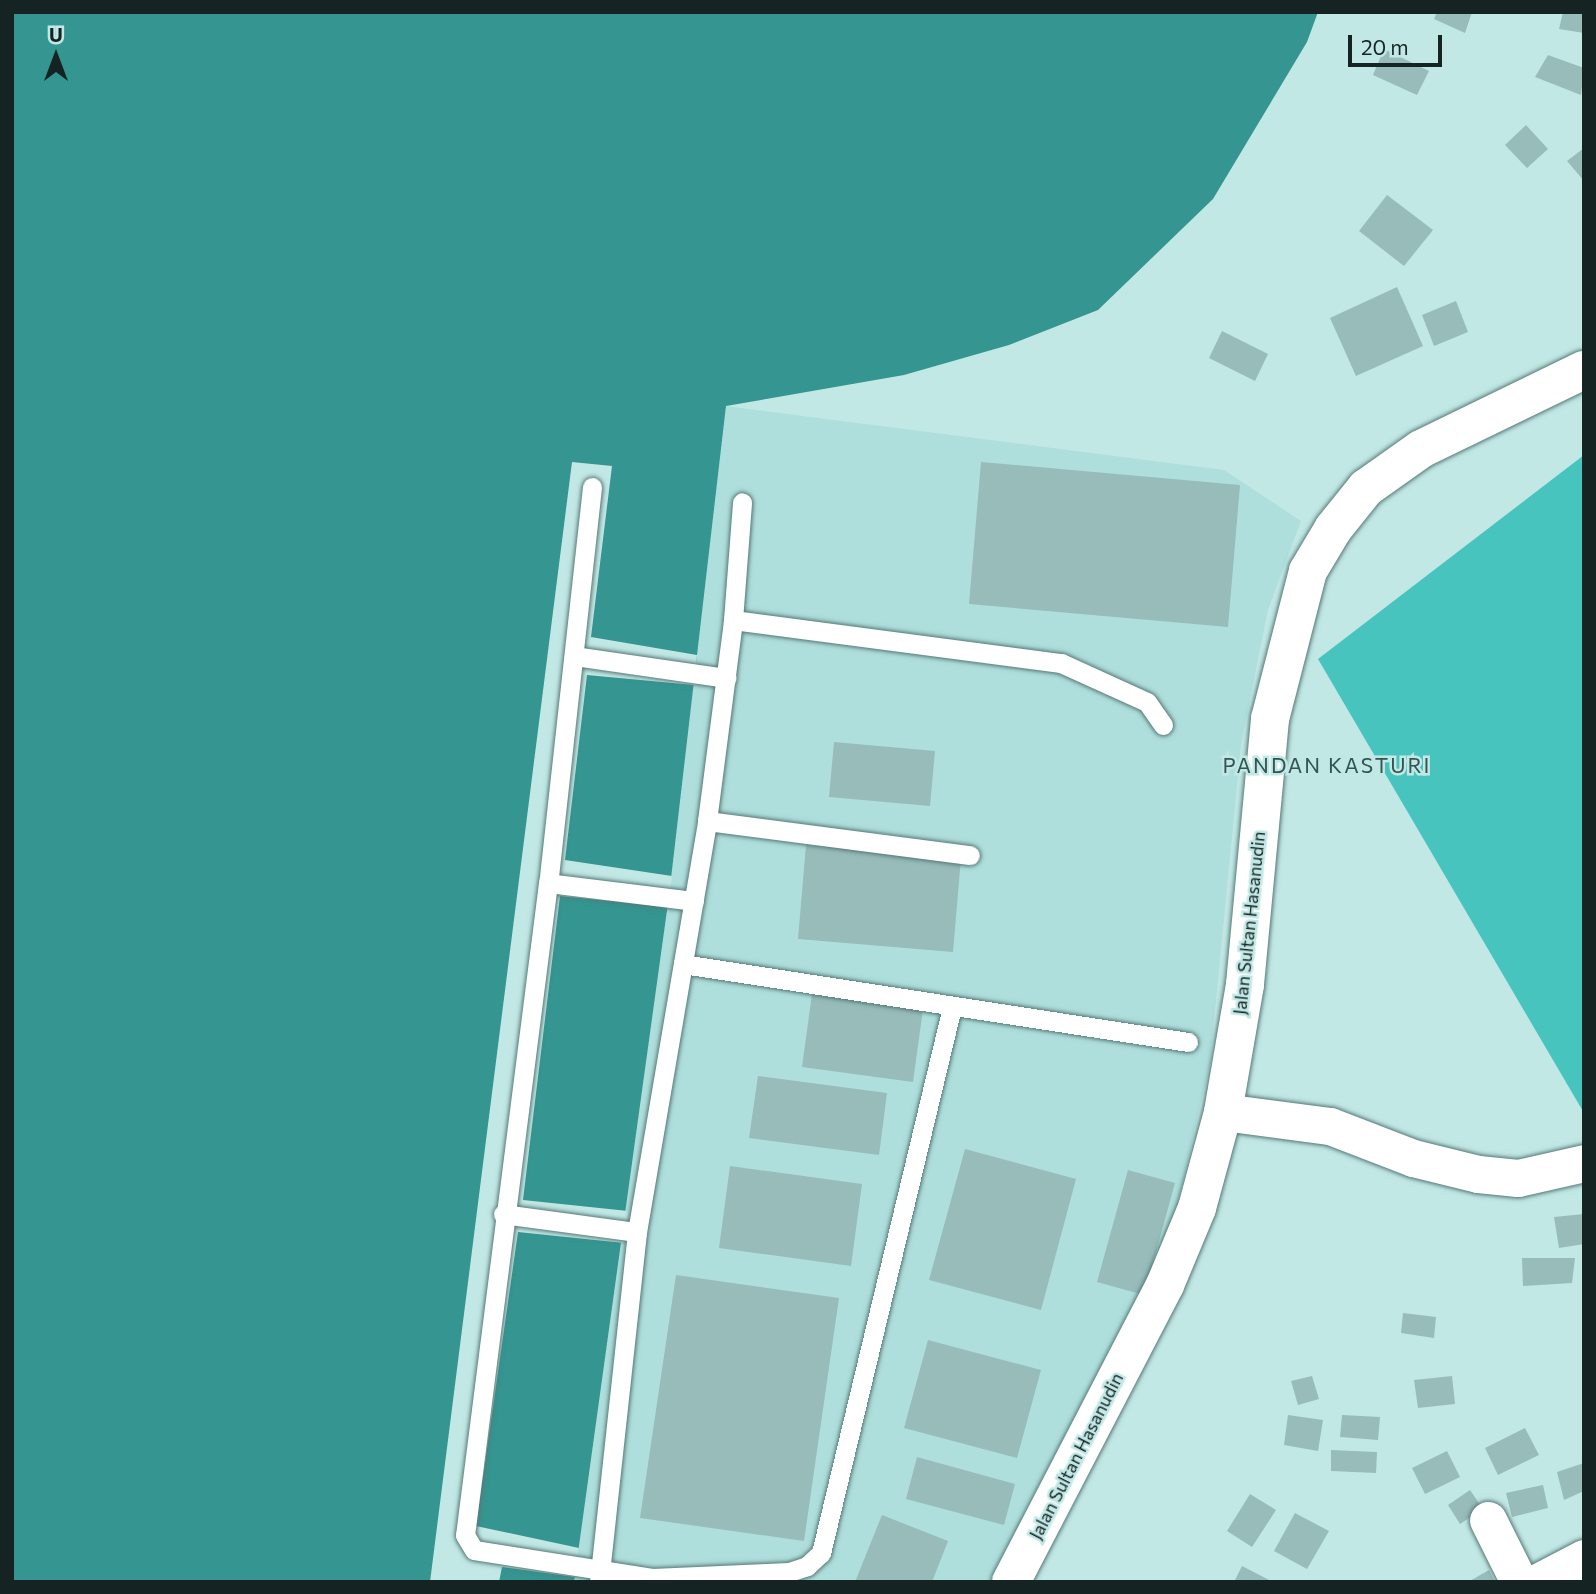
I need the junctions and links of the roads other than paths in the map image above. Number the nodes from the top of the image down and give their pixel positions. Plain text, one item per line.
1 (1584, 370) edge
2 (592, 488) dead end
3 (743, 502) dead end
4 (733, 620) junction
5 (575, 656) junction
6 (726, 678) junction
7 (1163, 725) dead end
8 (707, 821) junction
9 (970, 855) dead end
10 (548, 883) junction
11 (694, 901) junction
12 (683, 964) junction
13 (952, 1007) junction
14 (1188, 1042) dead end
15 (1223, 1112) junction
16 (1584, 1163) edge
17 (503, 1214) junction
18 (637, 1232) junction
19 (1488, 1520) dead end
20 (1584, 1558) edge
21 (600, 1575) edge
22 (1011, 1582) edge
23 (1519, 1582) edge
24 (1538, 1582) edge

1 - 15 highway, Jalan Sultan Hasanudin
2 - 5 lane
3 - 4 lane
4 - 6 lane
4 - 7 lane
5 - 6 lane
5 - 10 lane
6 - 8 lane
8 - 9 lane
8 - 11 lane
10 - 11 lane
10 - 17 lane
11 - 12 lane
12 - 13 lane
12 - 18 lane
13 - 14 lane
13 - 21 lane
15 - 16 street
15 - 22 highway, Jalan Sultan Hasanudin
17 - 18 lane
17 - 21 lane
18 - 21 lane
19 - 23 street
20 - 24 street

